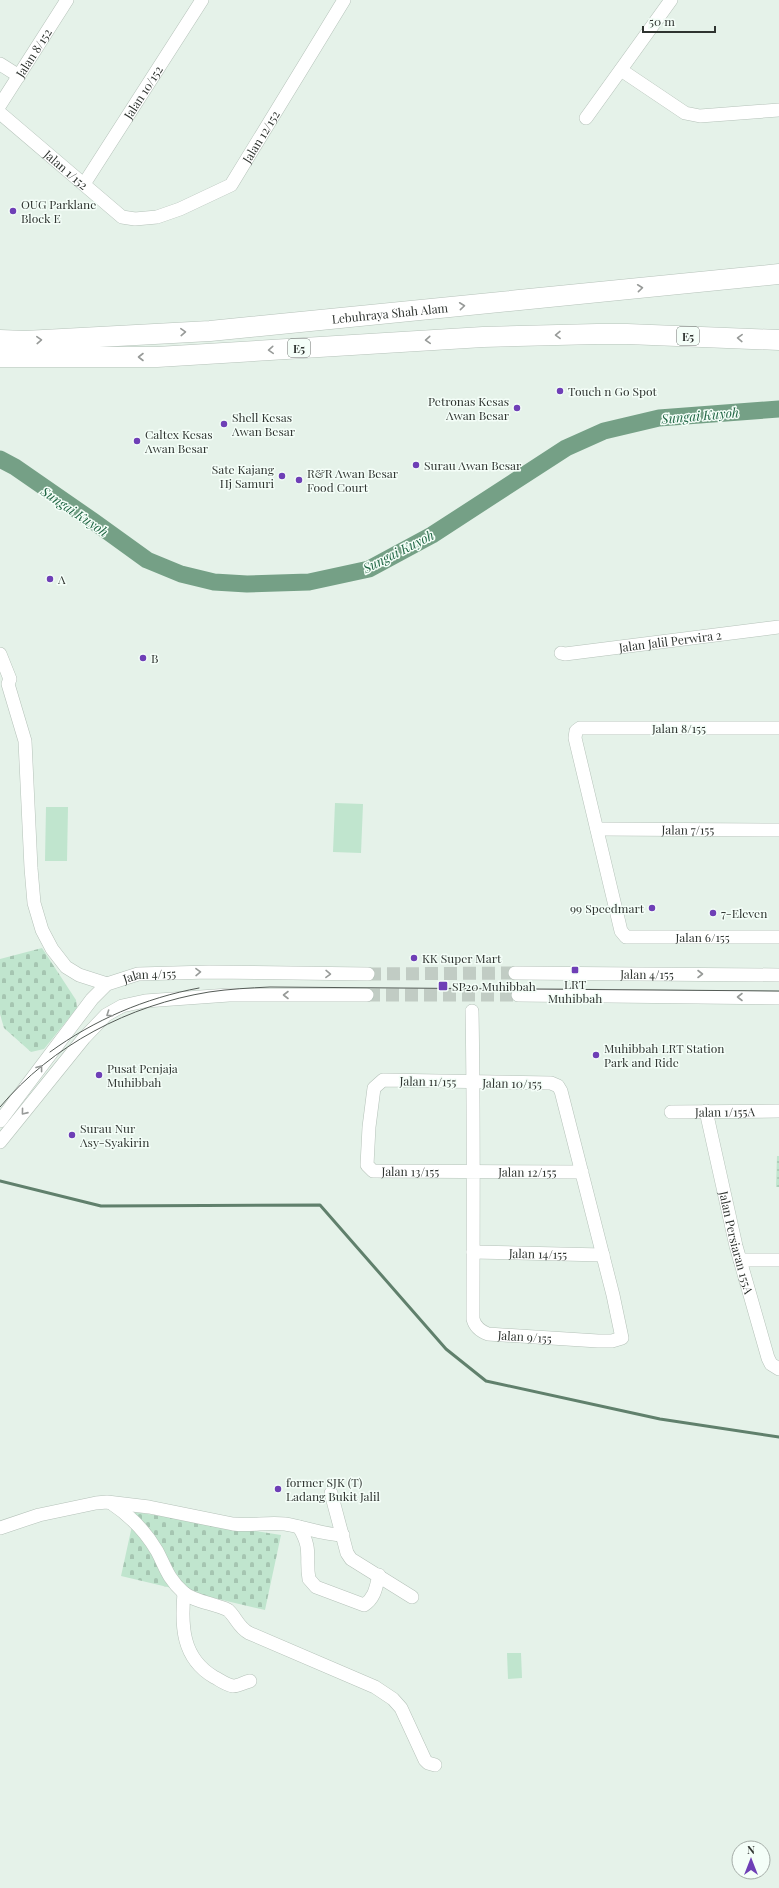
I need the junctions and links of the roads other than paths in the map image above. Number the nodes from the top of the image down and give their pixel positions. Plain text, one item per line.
1 (67, 0) edge
2 (202, 0) edge
3 (344, 0) edge
4 (671, 0) edge
5 (0, 64) edge
6 (621, 70) junction
7 (19, 76) junction
8 (0, 105) edge
9 (779, 110) edge
10 (0, 113) edge
11 (586, 118) dead end
12 (84, 184) junction
13 (135, 219) joint
14 (779, 274) edge
15 (0, 340) edge
16 (779, 340) edge
17 (0, 357) edge
18 (779, 627) edge
19 (561, 653) dead end
20 (0, 654) edge
21 (5, 677) edge
22 (779, 728) edge
23 (597, 829) junction
24 (779, 830) edge
25 (779, 937) edge
26 (515, 973) tunnel mouth
27 (368, 974) tunnel mouth
28 (779, 975) edge
29 (108, 984) junction
30 (367, 995) tunnel mouth
31 (518, 995) tunnel mouth
32 (779, 998) edge
33 (472, 1012) dead end
34 (383, 1080) joint
35 (472, 1082) junction
36 (551, 1084) joint
37 (706, 1111) junction
38 (779, 1111) edge
39 (671, 1112) dead end
40 (0, 1121) edge
41 (0, 1142) edge
42 (473, 1172) junction
43 (582, 1172) junction
44 (473, 1252) junction
45 (603, 1255) junction
46 (740, 1260) junction
47 (779, 1260) edge
48 (779, 1369) edge
49 (331, 1493) dead end
50 (110, 1503) junction
51 (0, 1528) edge
52 (299, 1528) junction
53 (343, 1535) junction
54 (379, 1575) junction
55 (184, 1593) junction
56 (412, 1597) dead end
57 (250, 1681) dead end
58 (435, 1765) dead end

1 - 7 street, Jalan 8/152
2 - 12 street, Jalan 10/152
3 - 13 street, Jalan 12/152
4 - 6 street
5 - 7 street
6 - 9 street
6 - 11 street
7 - 8 street, Jalan 8/152
10 - 12 street, Jalan 1/152
12 - 13 street, Jalan 1/152
15 -> 14 highway, Lebuhraya Shah Alam / E5
16 -> 17 highway, E5
18 - 19 street, Jalan Jalil Perwira 2
20 - 21 street
21 - 29 street
22 - 23 street, Jalan 8/155
23 - 24 street, Jalan 7/155
23 - 25 street, Jalan 6/155
26 -> 28 street, Jalan 4/155
29 -> 27 street, Jalan 4/155
40 -> 29 street, Jalan 4/155
30 -> 41 street, Jalan 4/155
32 -> 31 street, Jalan 4/155
33 - 35 street, Jalan 9/155
34 - 35 street, Jalan 11/155
34 - 42 street, Jalan 13/155
35 - 36 street, Jalan 10/155
35 - 42 street, Jalan 9/155
36 - 43 street, Jalan 9/155
37 - 38 street, Jalan 1/155A
37 - 39 street, Jalan 1/155A
37 - 46 street, Jalan Persiaran 155A
42 - 43 street, Jalan 12/155
42 - 44 street, Jalan 9/155
43 - 45 street, Jalan 9/155
44 - 45 street, Jalan 14/155
44 - 45 street, Jalan 9/155
46 - 47 street
46 - 48 street, Jalan Persiaran 155A
49 - 53 street
50 - 51 street
50 - 52 street
50 - 55 street
52 - 53 street
52 - 54 street
53 - 54 street
54 - 56 street
55 - 57 street
55 - 58 street

